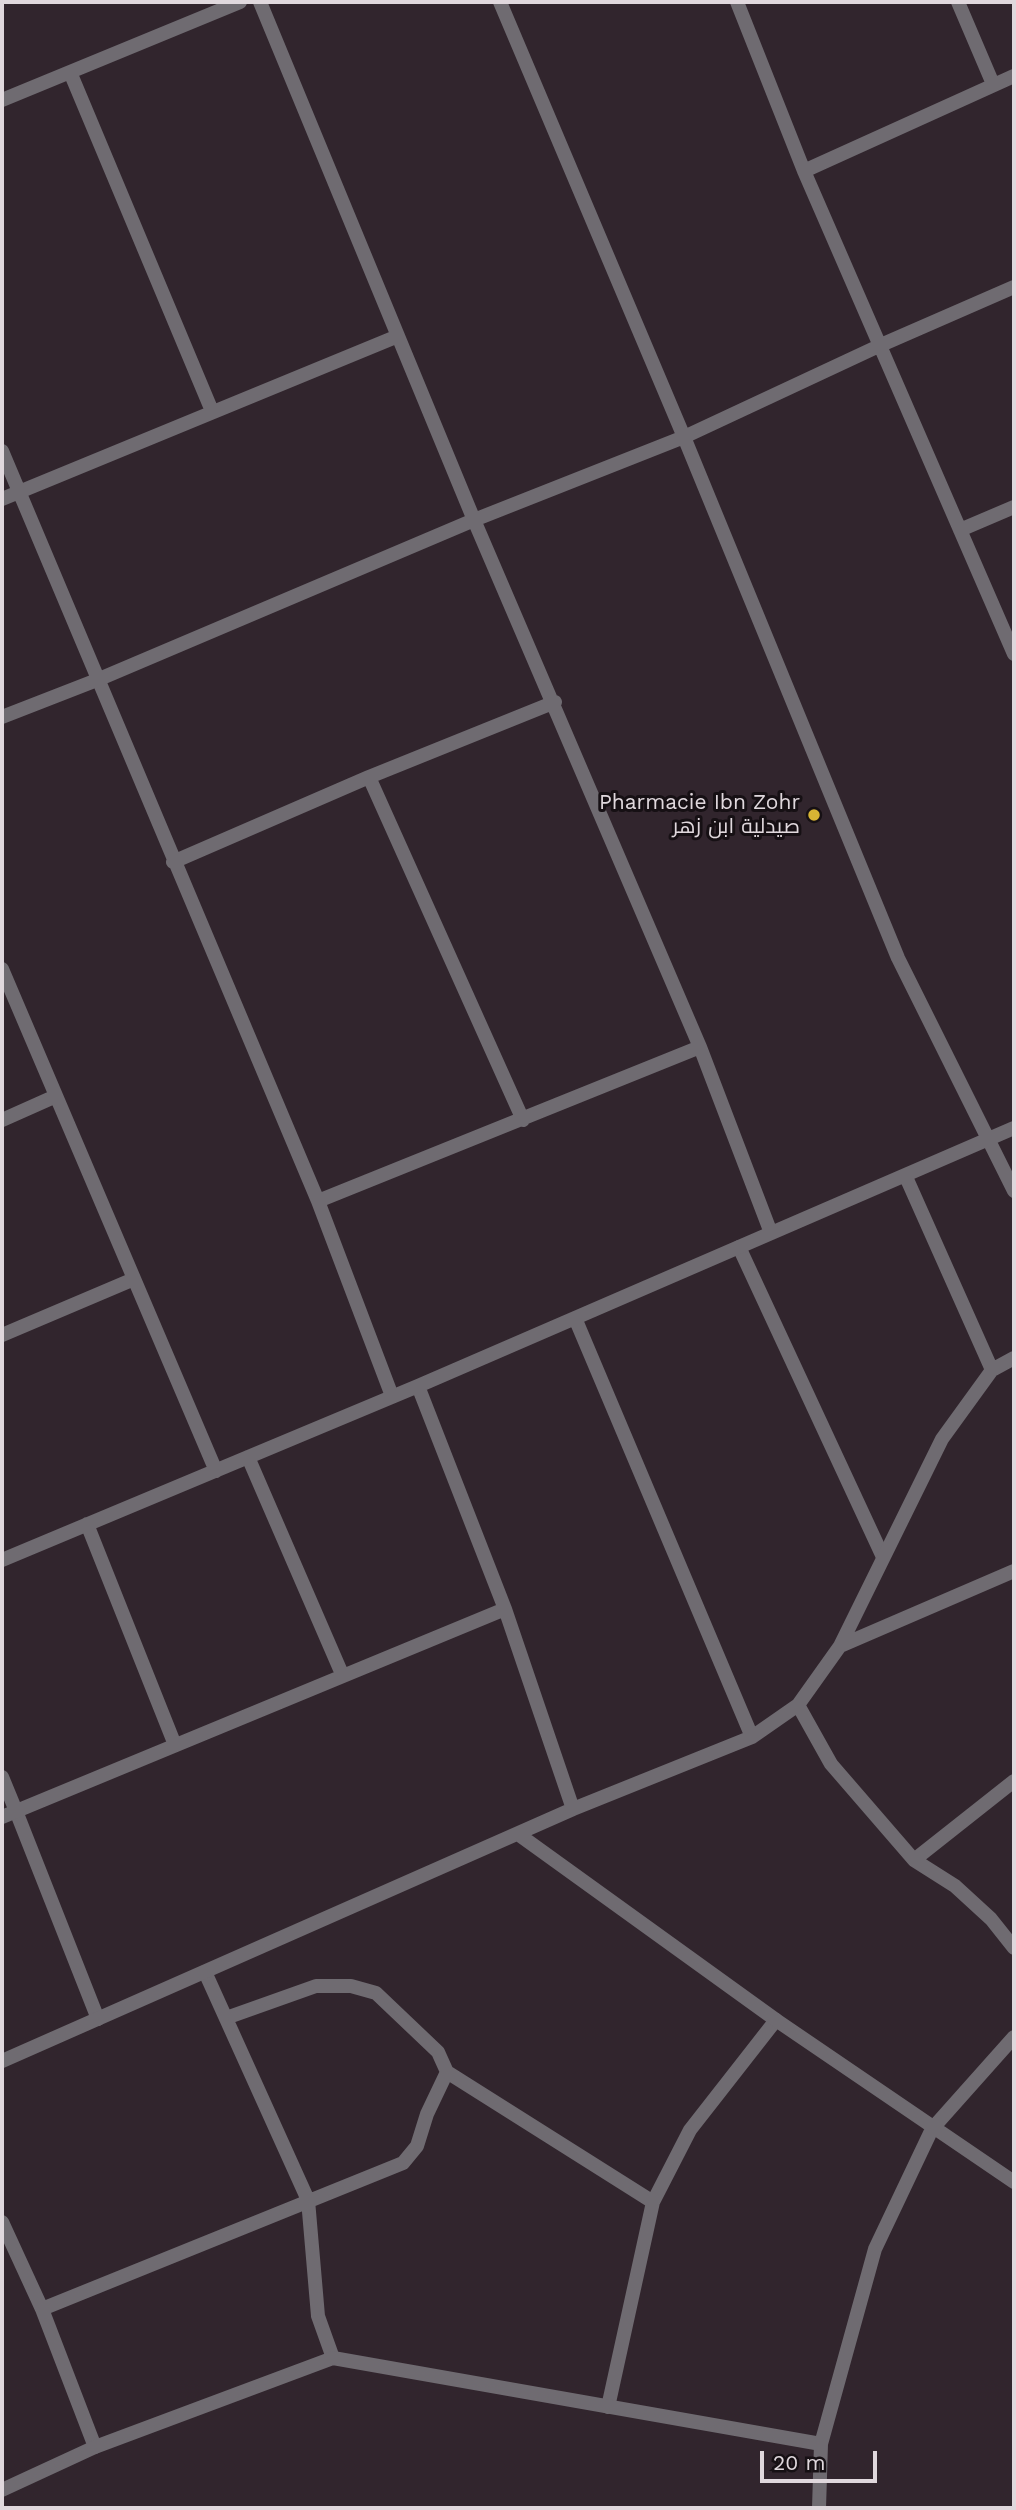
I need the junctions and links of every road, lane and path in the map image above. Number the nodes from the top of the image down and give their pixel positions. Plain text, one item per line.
1 (240, 2) edge
2 (260, 2) edge
3 (500, 2) edge
4 (737, 2) edge
5 (958, 2) edge
6 (70, 72) junction
7 (1014, 76) edge
8 (993, 83) junction
9 (2, 100) edge
10 (804, 171) junction
11 (1014, 288) edge
12 (398, 336) junction
13 (881, 345) junction
14 (212, 411) junction
15 (684, 437) junction
16 (2, 451) edge
17 (19, 492) junction
18 (2, 499) edge
19 (1014, 507) edge
20 (474, 520) junction
21 (960, 530) junction
22 (1014, 654) edge
23 (97, 680) junction
24 (555, 702) junction
25 (2, 717) edge
26 (369, 777) junction
27 (173, 862) junction
28 (2, 969) edge
29 (700, 1046) junction
30 (56, 1096) junction
31 (2, 1120) edge
32 (523, 1120) junction
33 (1014, 1128) edge
34 (988, 1139) junction
35 (906, 1177) junction
36 (1014, 1191) edge
37 (318, 1201) junction
38 (771, 1233) junction
39 (739, 1247) junction
40 (134, 1279) junction
41 (575, 1318) junction
42 (2, 1335) edge
43 (1014, 1358) edge
44 (992, 1370) junction
45 (418, 1385) junction
46 (392, 1396) junction
47 (248, 1457) junction
48 (216, 1471) junction
49 (88, 1524) junction
50 (883, 1557) junction
51 (2, 1560) edge
52 (1014, 1571) edge
53 (505, 1609) junction
54 (840, 1646) junction
55 (342, 1674) junction
56 (798, 1705) junction
57 (752, 1737) junction
58 (174, 1745) junction
59 (2, 1777) edge
60 (1014, 1781) edge
61 (573, 1809) junction
62 (16, 1811) junction
63 (2, 1817) edge
64 (518, 1834) junction
65 (914, 1860) junction
66 (1014, 1948) edge
67 (205, 1972) junction
68 (226, 2018) junction
69 (98, 2020) junction
70 (776, 2020) junction
71 (1014, 2037) edge
72 (2, 2061) edge
73 (447, 2072) junction
74 (932, 2129) junction
75 (1014, 2182) edge
76 (308, 2200) junction
77 (653, 2203) junction
78 (2, 2222) edge
79 (42, 2309) junction
80 (333, 2358) junction
81 (608, 2407) junction
82 (821, 2444) junction
83 (95, 2447) junction
84 (2, 2490) edge
85 (819, 2508) edge

1 - 6 street
2 - 12 street
3 - 15 street
4 - 10 street
5 - 8 street
6 - 9 street
6 - 14 street
7 - 8 street
8 - 10 street
10 - 13 street
11 - 13 street
12 - 14 street
12 - 20 street
13 - 15 street
13 - 21 street
14 - 17 street
15 - 20 street
15 - 34 street
16 - 17 street
17 - 18 street
17 - 23 street
19 - 21 street
20 - 23 street
20 - 24 street
21 - 22 street
23 - 25 street
23 - 27 street
24 - 26 street
24 - 29 street
26 - 27 street
26 - 32 street
27 - 37 street
28 - 30 street
29 - 32 street
29 - 38 street
30 - 31 street
30 - 40 street
32 - 37 street
33 - 34 street
34 - 35 street
34 - 36 street
35 - 38 street
35 - 44 street
37 - 46 street
38 - 39 street
39 - 41 street
39 - 50 street
40 - 42 street
40 - 48 street
41 - 45 street
41 - 57 street
43 - 44 street
44 - 50 street
45 - 46 street
45 - 53 street
46 - 47 street
47 - 48 street
47 - 55 street
48 - 49 street
49 - 51 street
49 - 58 street
50 - 54 street
52 - 54 street
53 - 55 street
53 - 61 street
54 - 56 street
55 - 58 street
56 - 57 street
56 - 65 street
57 - 61 street
58 - 62 street
59 - 62 street
60 - 65 street
61 - 64 street
62 - 63 street
62 - 69 street
64 - 67 street
64 - 70 street
65 - 66 street
67 - 68 street
67 - 69 street
68 - 73 street
68 - 76 street
69 - 72 street
70 - 74 street
70 - 77 street
71 - 74 street
73 - 76 street
73 - 77 street
74 - 75 street
74 - 82 street
76 - 79 street
76 - 80 street
77 - 81 street
78 - 79 street
79 - 83 street
80 - 81 street
80 - 83 street
81 - 82 street
82 - 85 street
83 - 84 street

